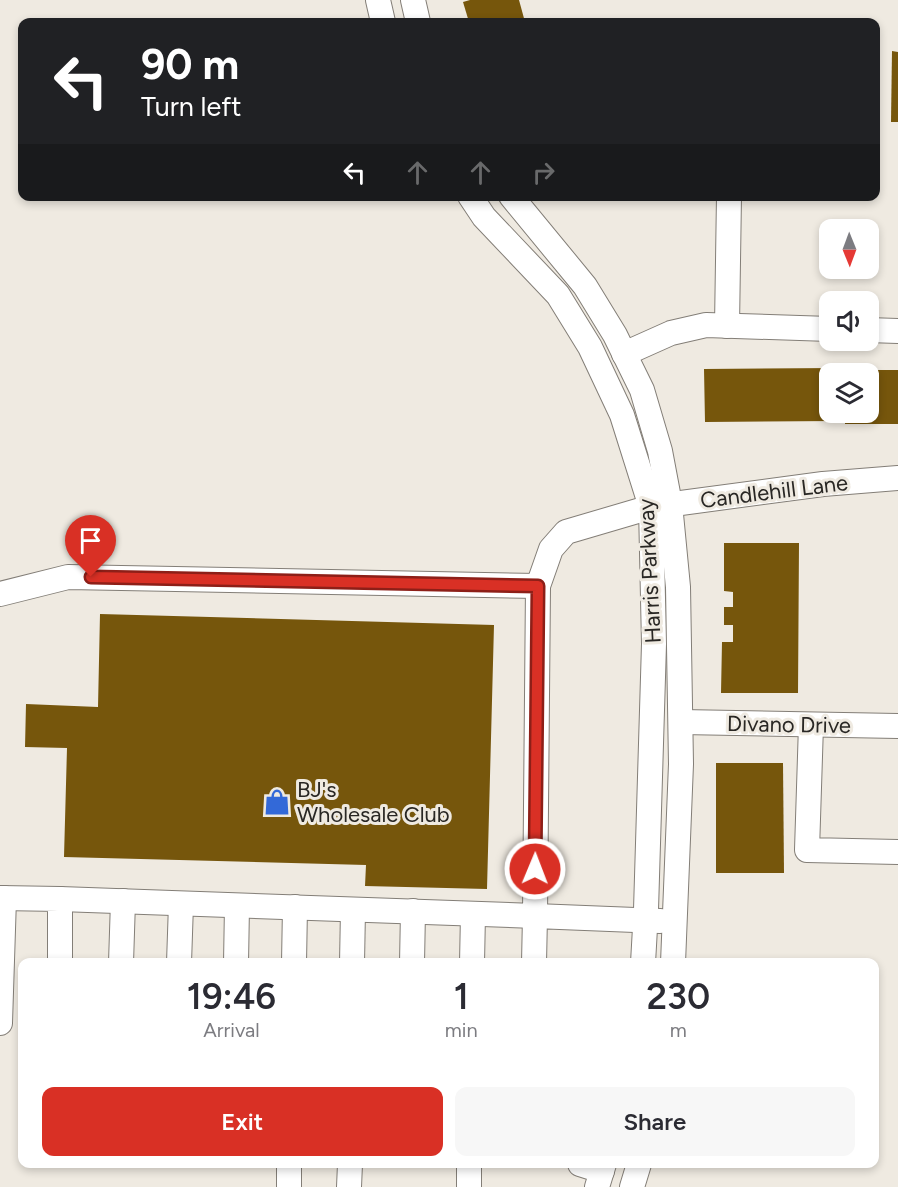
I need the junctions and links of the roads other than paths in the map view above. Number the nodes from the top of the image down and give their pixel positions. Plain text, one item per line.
1 (378, 0) edge
2 (413, 0) edge
3 (382, 18) edge
4 (417, 18) edge
5 (473, 201) edge
6 (515, 201) edge
7 (729, 201) edge
8 (727, 326) junction
9 (819, 329) edge
10 (879, 330) edge
11 (898, 331) edge
12 (624, 354) junction
13 (898, 478) edge
14 (661, 506) junction
15 (538, 586) junction
16 (0, 594) edge
17 (681, 722) junction
18 (811, 725) junction
19 (898, 726) edge
20 (898, 852) edge
21 (2, 898) edge
22 (60, 899) junction
23 (123, 902) junction
24 (181, 904) junction
25 (237, 906) junction
26 (295, 908) junction
27 (353, 910) junction
28 (412, 912) junction
29 (473, 914) junction
30 (535, 916) junction
31 (645, 920) junction
32 (675, 922) junction
33 (60, 958) edge
34 (121, 958) edge
35 (179, 958) edge
36 (236, 958) edge
37 (294, 958) edge
38 (352, 958) edge
39 (412, 958) edge
40 (472, 958) edge
41 (534, 958) edge
42 (643, 958) edge
43 (673, 958) edge
44 (0, 1023) edge
45 (289, 1168) edge
46 (350, 1168) edge
47 (469, 1168) edge
48 (638, 1168) edge
49 (289, 1187) edge
50 (349, 1187) edge
51 (469, 1187) edge
52 (632, 1187) edge

1 - 3 street
2 - 4 street
5 - 14 street, Harris Parkway
6 - 12 street, Harris Parkway
7 - 8 street
8 - 9 street
8 - 12 street
10 - 11 street
12 - 14 street, Harris Parkway
13 - 14 street, Candlehill Lane
14 - 15 street, Candlehill Lane
14 - 17 street, Harris Parkway
14 - 31 street, Harris Parkway
15 - 16 street
15 - 30 street, Candlehill Lane
17 - 18 street, Divano Drive
17 - 32 street, Harris Parkway
18 - 19 street, Divano Drive
18 - 20 street
21 - 22 street
21 - 44 street
22 - 23 street
22 - 33 street
23 - 24 street
23 - 34 street
24 - 25 street
24 - 35 street
25 - 26 street
25 - 36 street
26 - 27 street
26 - 37 street
27 - 28 street
27 - 38 street
28 - 29 street
28 - 39 street
29 - 30 street
29 - 40 street
30 - 31 street
30 - 41 street, Candlehill Lane
31 - 32 street
31 - 42 street, Harris Parkway
32 - 43 street, Harris Parkway
45 - 49 street
46 - 50 street
47 - 51 street
48 - 52 street

